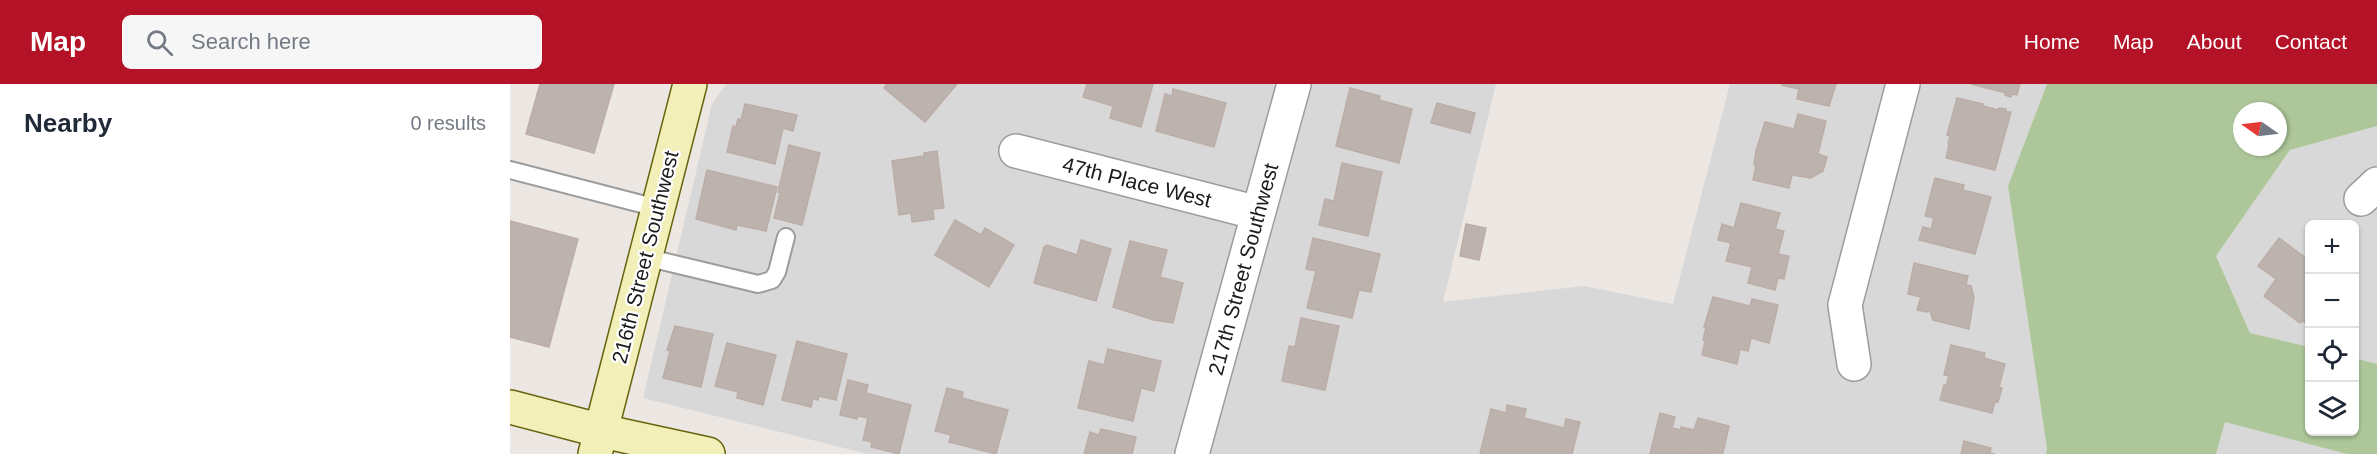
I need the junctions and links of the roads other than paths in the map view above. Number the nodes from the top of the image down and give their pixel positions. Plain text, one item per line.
1 (690, 84) edge
2 (1294, 84) edge
3 (1903, 84) edge
4 (1016, 151) dead end
5 (510, 170) edge
6 (657, 208) junction
7 (1258, 213) junction
8 (786, 237) dead end
9 (645, 257) junction
10 (1854, 364) dead end
11 (510, 407) edge
12 (599, 442) edge
13 (708, 454) edge
14 (1192, 454) edge

1 - 6 street, 216th Street Southwest
2 - 7 street, 217th Street Southwest
3 - 10 street
4 - 7 street, 47th Place West
5 - 6 lane
6 - 9 street, 216th Street Southwest
7 - 14 street, 217th Street Southwest
8 - 9 lane
9 - 12 street, 216th Street Southwest
11 - 12 street
12 - 13 street

